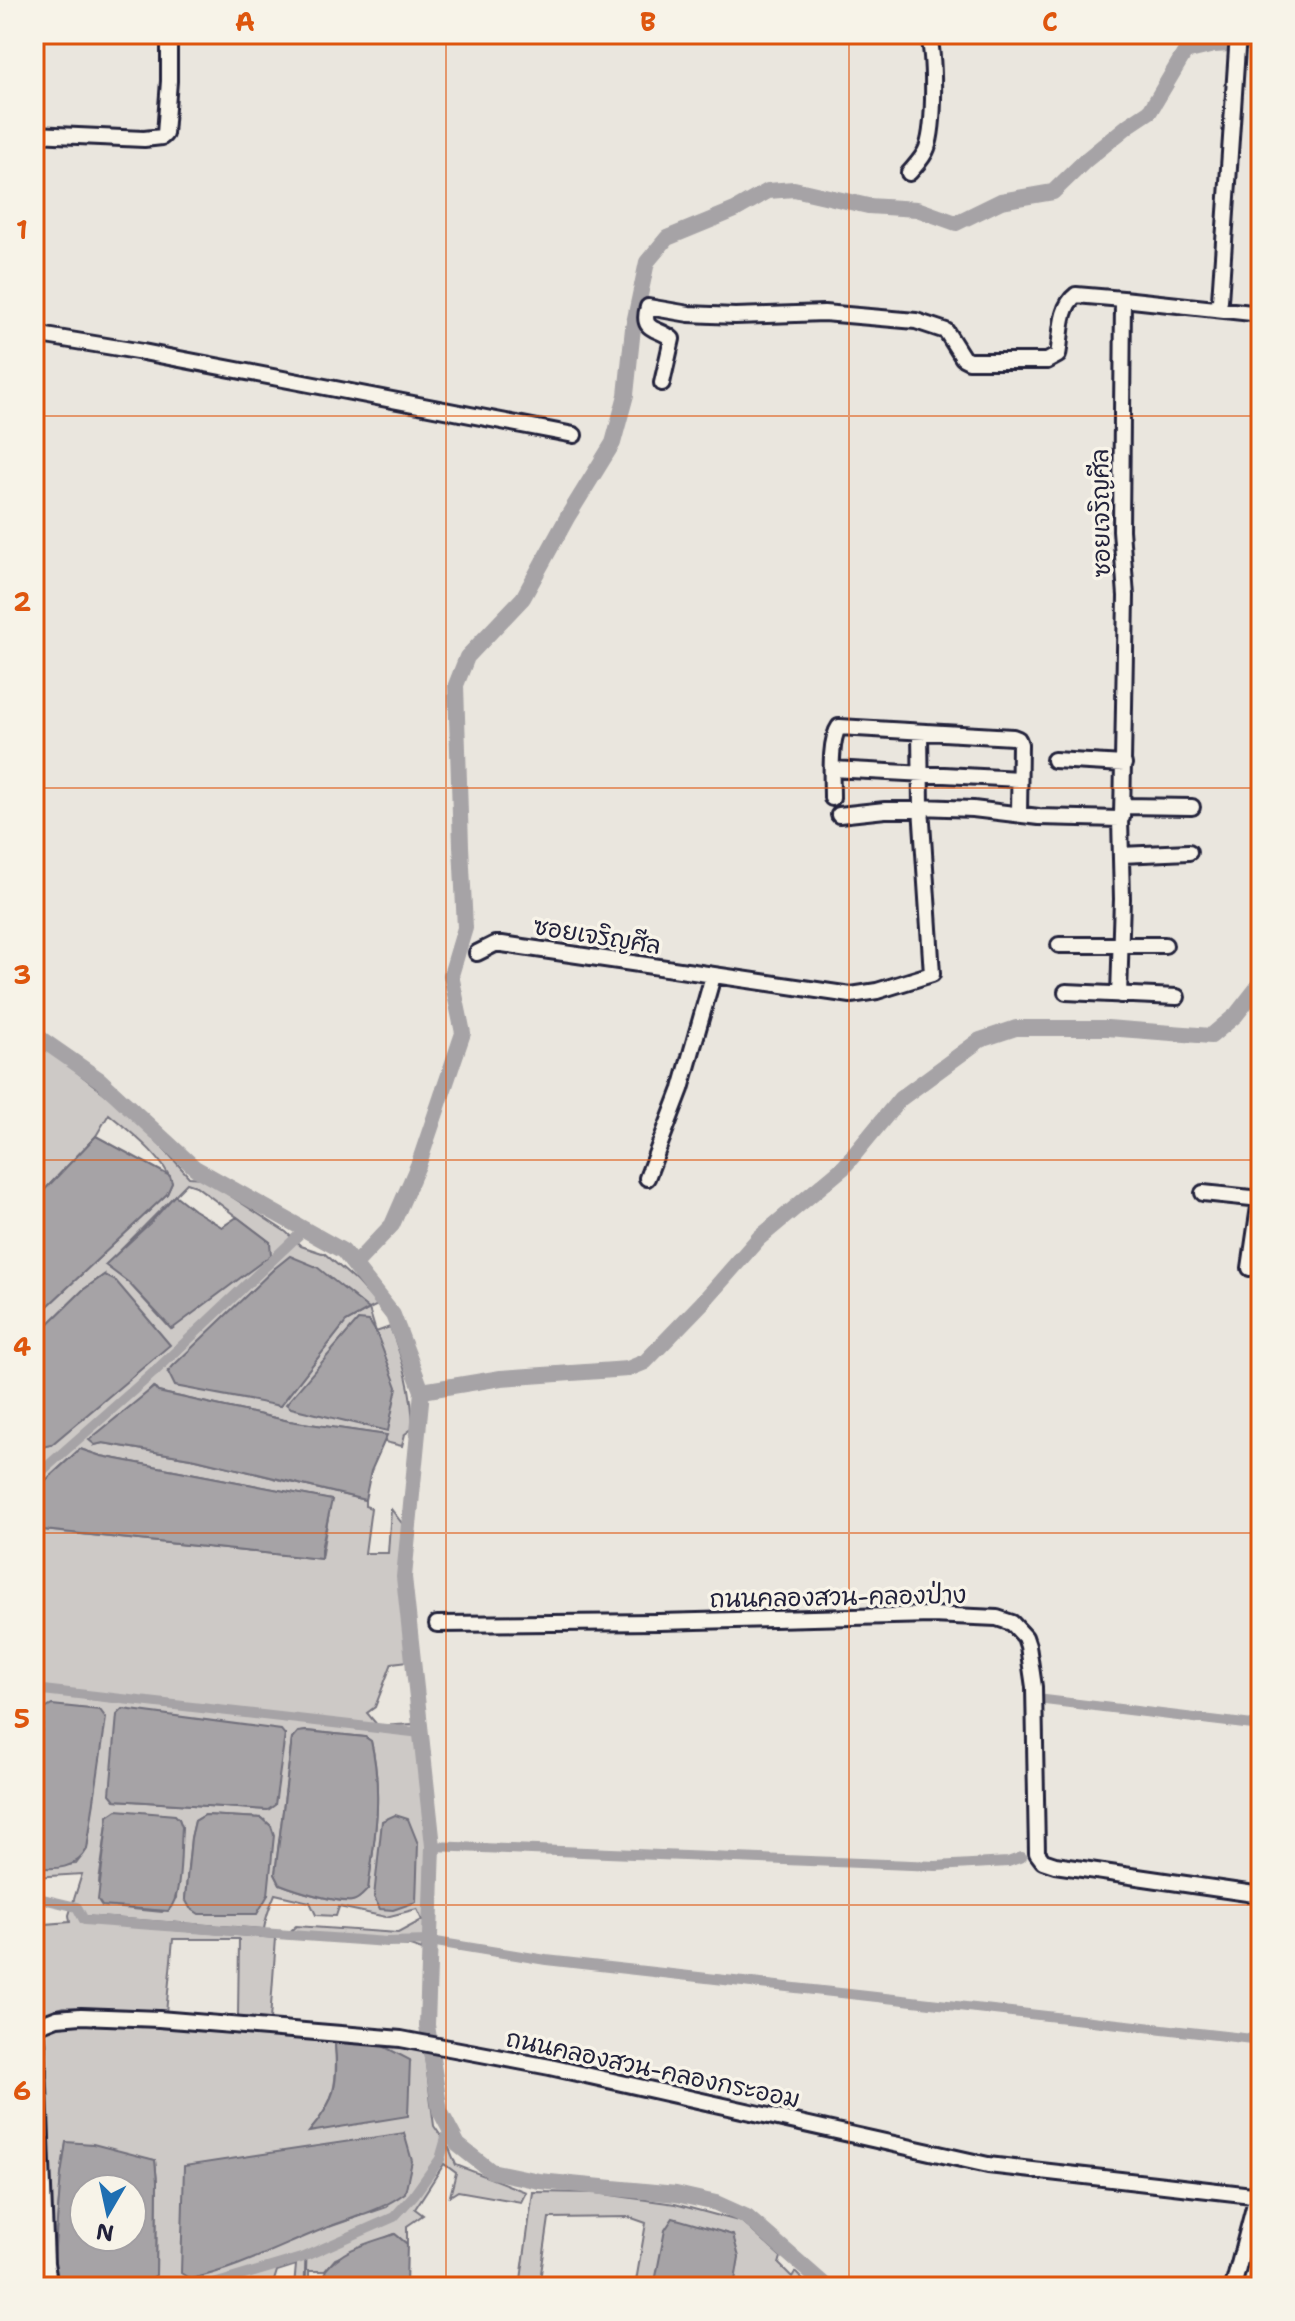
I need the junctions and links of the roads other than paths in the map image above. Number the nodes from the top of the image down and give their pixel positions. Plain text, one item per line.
1 (169, 34) edge
2 (928, 34) edge
3 (1237, 41) edge
4 (34, 134) edge
5 (909, 173) dead end
6 (1123, 299) junction
7 (1216, 308) junction
8 (1261, 314) edge
9 (34, 334) edge
10 (662, 383) dead end
11 (574, 435) dead end
12 (920, 732) junction
13 (1054, 760) dead end
14 (1124, 764) junction
15 (832, 769) junction
16 (920, 774) junction
17 (1019, 779) junction
18 (832, 798) dead end
19 (1192, 807) dead end
20 (921, 809) junction
21 (1122, 813) junction
22 (1019, 814) junction
23 (839, 815) dead end
24 (1189, 852) dead end
25 (1121, 855) junction
26 (1059, 945) dead end
27 (1165, 945) dead end
28 (1121, 946) junction
29 (477, 953) dead end
30 (713, 976) junction
31 (1066, 992) dead end
32 (1119, 995) junction
33 (1177, 997) dead end
34 (647, 1178) dead end
35 (1203, 1193) dead end
36 (1261, 1197) edge
37 (1250, 1268) dead end
38 (437, 1624) dead end
39 (1261, 1895) edge
40 (34, 2028) edge
41 (1259, 2196) edge
42 (50, 2287) edge
43 (1233, 2287) edge

1 - 4 street
2 - 5 street
3 - 7 street
6 - 7 street
6 - 10 street
6 - 14 street, ซอยเจริญศีล
7 - 8 street
9 - 11 street
12 - 15 street
12 - 16 street
12 - 17 street
13 - 14 street
14 - 21 street, ซอยเจริญศีล
15 - 16 street
15 - 18 street
16 - 17 street
16 - 20 street
17 - 22 street
19 - 21 street
20 - 22 street
20 - 23 street
20 - 30 street, ซอยเจริญศีล
21 - 22 street
21 - 25 street, ซอยเจริญศีล
24 - 25 street
25 - 28 street, ซอยเจริญศีล
26 - 28 street
27 - 28 street
28 - 32 street, ซอยเจริญศีล
29 - 30 street, ซอยเจริญศีล
30 - 34 street
31 - 32 street
32 - 33 street
35 - 36 street
36 - 37 street
38 - 39 street, ถนนคลองสวน-คลองป่าง
40 - 41 street, ถนนคลองสวน-คลองกระออม
40 - 42 street
41 - 43 street

